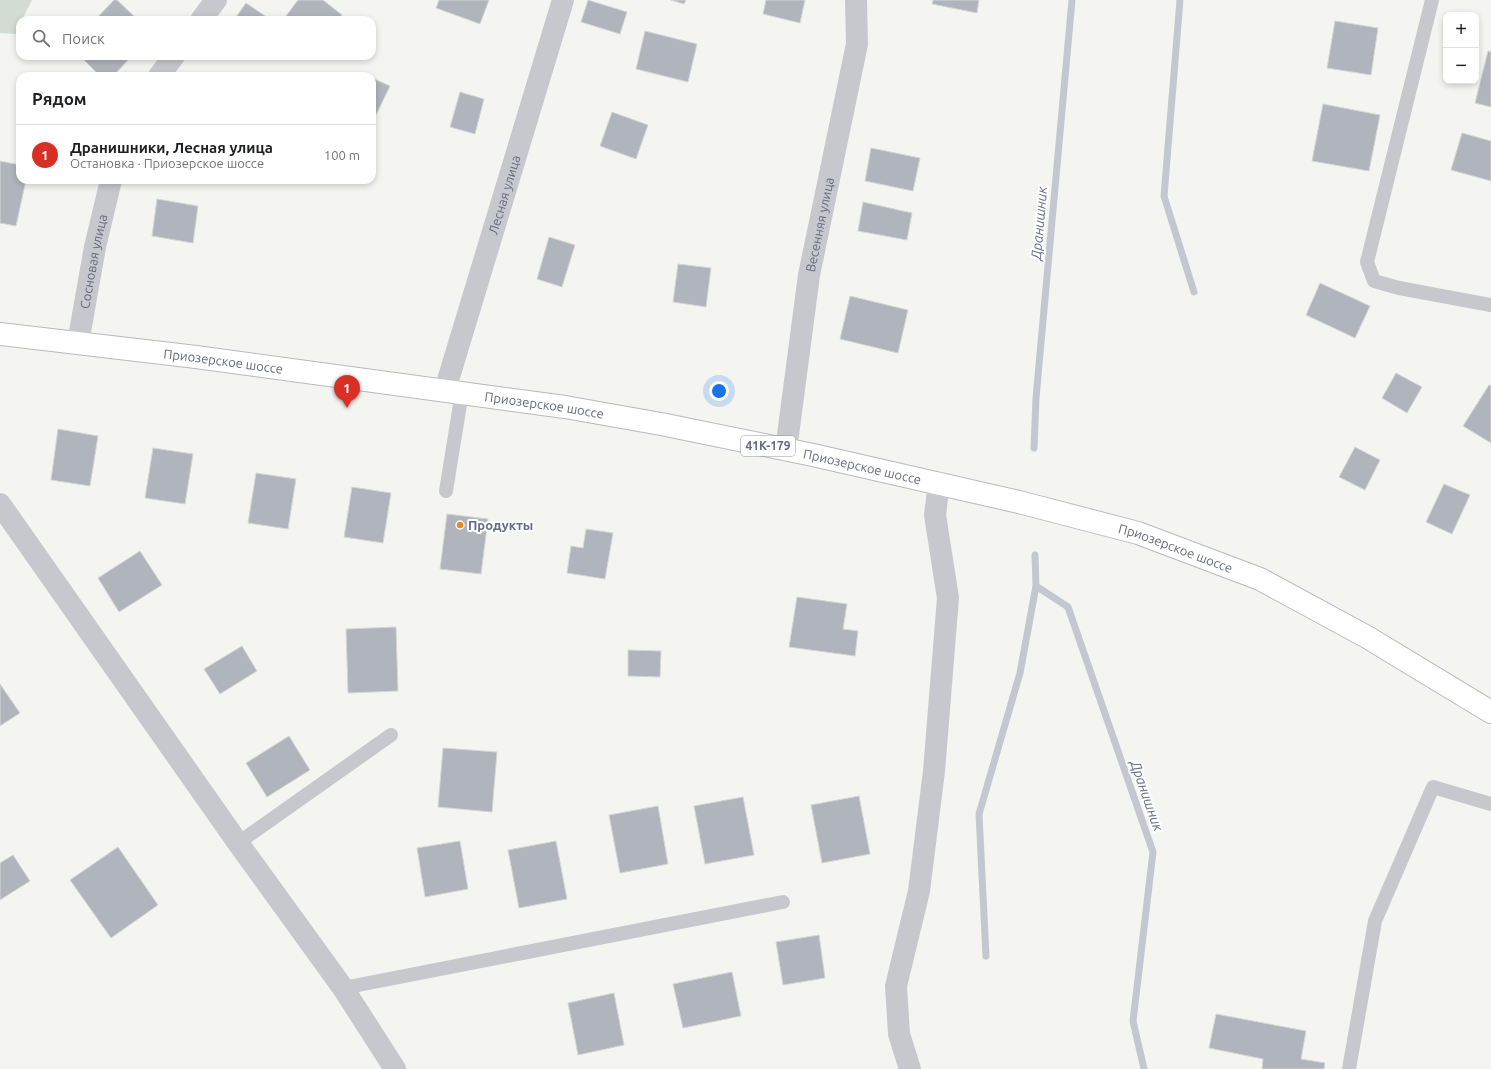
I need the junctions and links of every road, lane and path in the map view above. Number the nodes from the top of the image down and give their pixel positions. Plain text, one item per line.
1 (216, 0) edge
2 (563, 0) edge
3 (856, 0) edge
4 (1432, 0) edge
5 (204, 16) edge
6 (171, 60) edge
7 (162, 72) edge
8 (111, 184) edge
9 (1491, 305) edge
10 (0, 334) edge
11 (78, 343) junction
12 (453, 391) junction
13 (786, 450) junction
14 (940, 483) junction
15 (446, 491) dead end
16 (0, 504) edge
17 (1491, 712) edge
18 (391, 735) dead end
19 (1491, 804) edge
20 (238, 843) junction
21 (783, 902) dead end
22 (344, 988) junction
23 (395, 1069) edge
24 (910, 1069) edge
25 (1349, 1069) edge

1 - 5 street
2 - 12 street, Лесная улица
3 - 13 street, Весенняя улица
4 - 9 lane
6 - 7 street
8 - 11 street, Сосновая улица
10 - 11 main road, Приозерское шоссе / 41К-179
11 - 12 main road, Приозерское шоссе / 41К-179
12 - 13 main road, Приозерское шоссе / 41К-179
12 - 15 lane
13 - 14 main road, Приозерское шоссе / 41К-179
14 - 17 main road, Приозерское шоссе / 41К-179
14 - 24 street
16 - 20 street
18 - 20 lane
19 - 25 lane
20 - 22 street
21 - 22 lane
22 - 23 street

